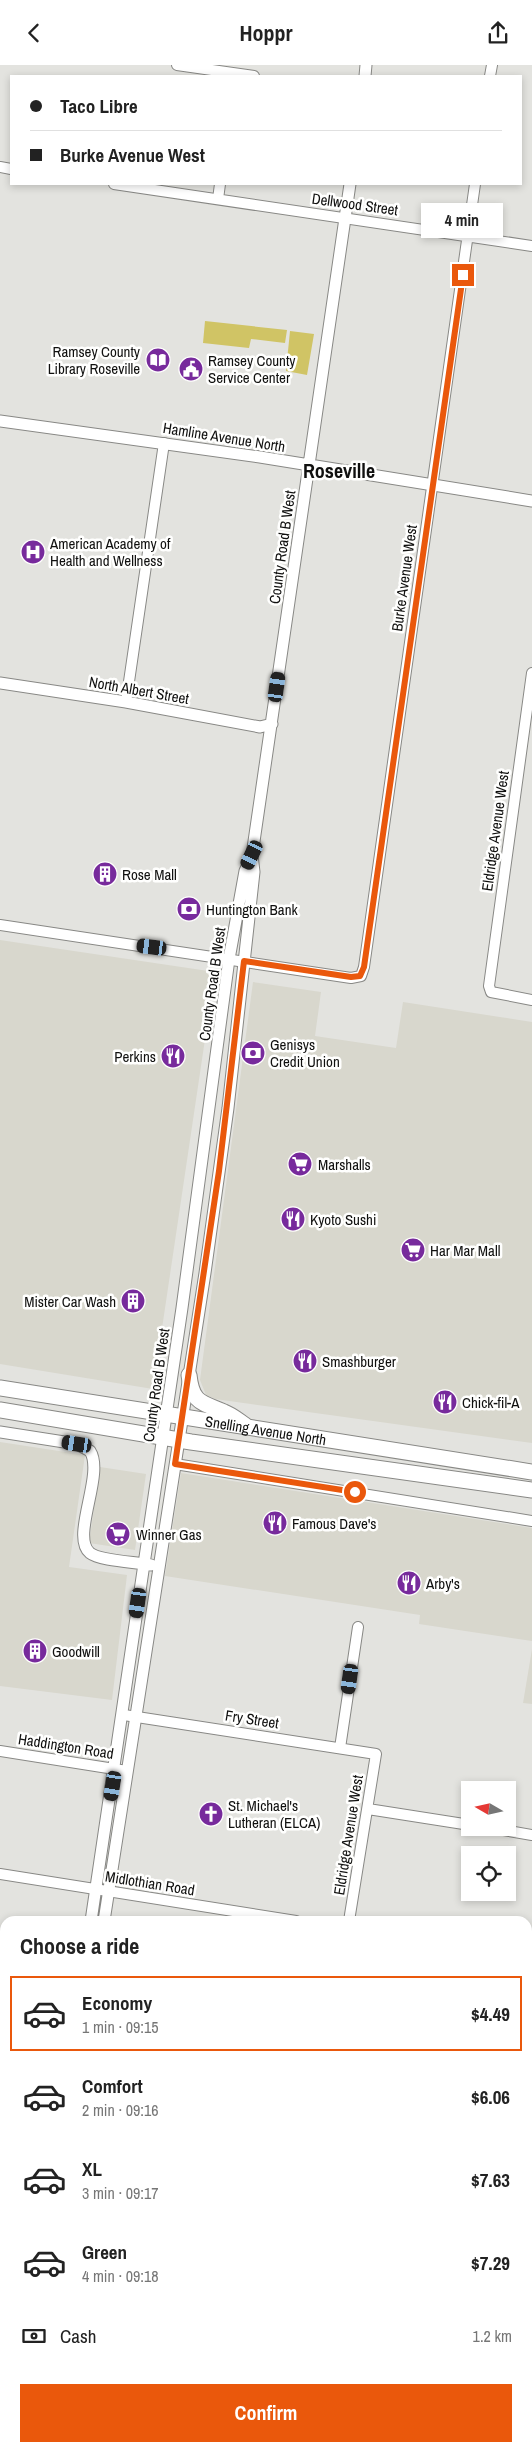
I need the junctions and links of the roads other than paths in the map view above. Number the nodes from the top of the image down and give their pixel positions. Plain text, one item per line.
1 (178, 65) edge
2 (234, 71) edge
3 (250, 75) edge
4 (121, 185) edge
5 (220, 185) edge
6 (350, 185) edge
7 (475, 185) edge
8 (218, 199) junction
9 (346, 218) junction
10 (468, 237) junction
11 (532, 246) edge
12 (0, 421) edge
13 (164, 443) junction
14 (310, 465) junction
15 (433, 485) junction
16 (532, 501) edge
17 (532, 673) edge
18 (0, 683) edge
19 (126, 702) junction
20 (272, 724) junction
21 (252, 855) junction
22 (0, 925) edge
23 (230, 959) junction
24 (244, 961) junction
25 (532, 1001) edge
26 (189, 1375) junction
27 (0, 1388) edge
28 (0, 1411) edge
29 (166, 1415) junction
30 (182, 1418) junction
31 (251, 1429) junction
32 (0, 1432) edge
33 (163, 1438) junction
34 (178, 1440) junction
35 (175, 1464) junction
36 (532, 1472) edge
37 (532, 1490) edge
38 (532, 1521) edge
39 (144, 1563) junction
40 (160, 1566) junction
41 (358, 1627) dead end
42 (124, 1715) junction
43 (136, 1717) junction
44 (340, 1748) junction
45 (0, 1751) edge
46 (376, 1754) joint
47 (115, 1769) junction
48 (127, 1771) junction
49 (368, 1809) junction
50 (461, 1824) edge
51 (516, 1832) edge
52 (532, 1835) edge
53 (0, 1874) edge
54 (96, 1889) junction
55 (109, 1891) junction
56 (92, 1916) edge
57 (105, 1916) edge
58 (265, 1916) edge
59 (350, 1916) edge

1 - 2 street
2 - 3 street
4 - 8 street, Dellwood Street
5 - 8 street
6 - 9 street, County Road B West
7 - 10 street, Burke Avenue West
8 - 9 street, Dellwood Street
9 - 10 street, Dellwood Street
9 - 14 street, County Road B West
10 - 11 street, Dellwood Street
10 - 15 street, Burke Avenue West
12 - 13 street, Hamline Avenue North
13 - 14 street, Hamline Avenue North
13 - 19 street
14 - 15 street, Hamline Avenue North
14 - 20 street, County Road B West
15 - 16 street, Hamline Avenue North
15 - 24 street, Burke Avenue West
17 - 25 street, Eldridge Avenue West
18 - 19 street, North Albert Street
19 - 20 street, North Albert Street
20 - 21 street, County Road B West
21 - 23 street, County Road B West
21 - 24 street, County Road B West
22 - 23 street
23 - 24 street
23 - 29 street, County Road B West
24 - 26 street, County Road B West
26 - 30 street, County Road B West
26 - 31 main road
27 - 29 main road, Snelling Avenue North
28 - 33 main road, Snelling Avenue North
29 - 30 main road, Snelling Avenue North
29 - 33 street, County Road B West
30 - 31 main road, Snelling Avenue North
30 - 34 street, County Road B West
31 - 36 main road, Snelling Avenue North
32 - 39 street
33 - 34 main road, Snelling Avenue North
33 - 39 street, County Road B West
34 - 35 street, County Road B West
34 - 37 main road, Snelling Avenue North
35 - 38 street
35 - 40 street, County Road B West
39 - 40 street
39 - 42 street, County Road B West
40 - 43 street, County Road B West
41 - 44 street
42 - 43 street, Fry Street
42 - 47 street, County Road B West
43 - 44 street, Fry Street
43 - 48 street, County Road B West
44 - 46 street, Fry Street
45 - 47 street, Haddington Road
46 - 49 street, Eldridge Avenue West
47 - 48 street, Haddington Road
47 - 54 street, County Road B West
48 - 55 street, County Road B West
49 - 50 street
49 - 59 street, Eldridge Avenue West
51 - 52 street
53 - 54 street, Midlothian Road
54 - 55 street, Midlothian Road
54 - 56 street, County Road B West
55 - 57 street, County Road B West
55 - 58 street, Midlothian Road

